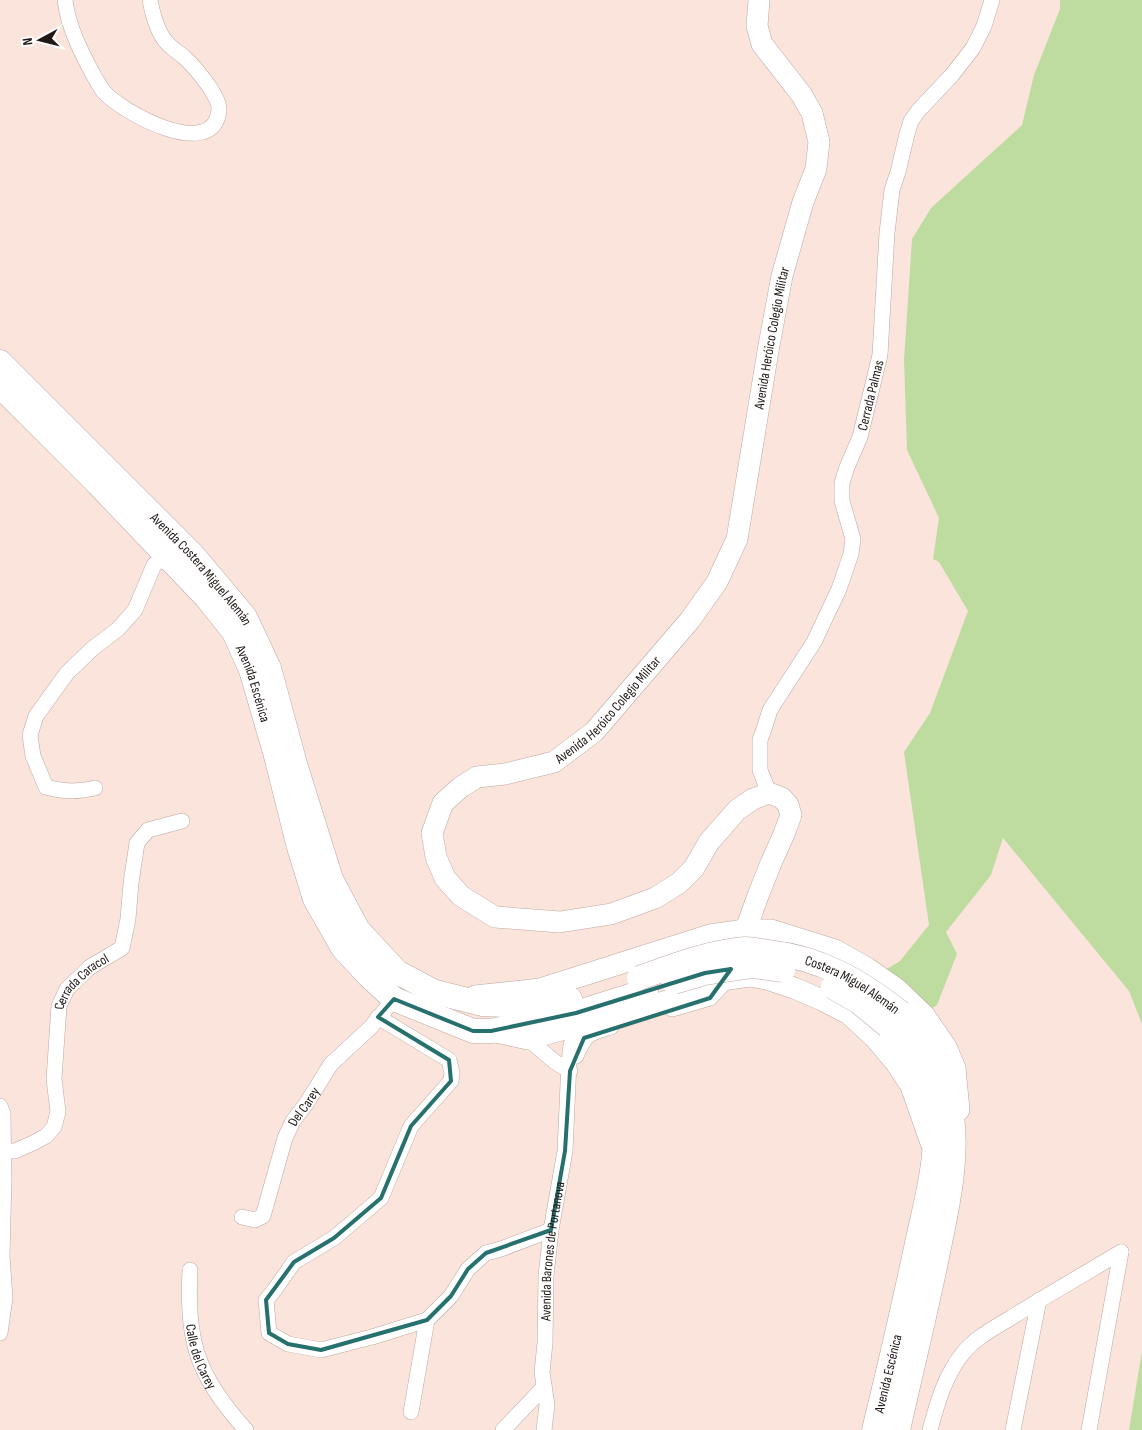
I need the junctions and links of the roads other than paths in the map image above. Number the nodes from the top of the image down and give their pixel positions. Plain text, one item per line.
1 (65, 0) edge
2 (150, 0) edge
3 (759, 0) edge
4 (992, 0) edge
5 (0, 362) edge
6 (0, 386) edge
7 (166, 556) junction
8 (95, 788) dead end
9 (769, 793) junction
10 (182, 821) dead end
11 (745, 930) junction
12 (728, 978) junction
13 (642, 984) junction
14 (435, 992) joint
15 (460, 998) junction
16 (394, 999) junction
17 (433, 1016) joint
18 (378, 1017) junction
19 (576, 1027) junction
20 (491, 1031) junction
21 (528, 1039) junction
22 (570, 1071) junction
23 (0, 1106) edge
24 (3, 1152) junction
25 (944, 1155) junction
26 (242, 1217) dead end
27 (551, 1230) junction
28 (190, 1270) dead end
29 (1039, 1300) junction
30 (901, 1319) joint
31 (427, 1320) junction
32 (0, 1333) edge
33 (544, 1387) junction
34 (411, 1412) dead end
35 (246, 1430) edge
36 (503, 1430) edge
37 (544, 1430) edge
38 (874, 1430) edge
39 (898, 1430) edge
40 (930, 1430) edge
41 (1012, 1430) edge
42 (1089, 1430) edge

1 - 2 street
3 - 9 main road, Avenida Heróico Colegio Militar
4 - 9 street, Cerrada Palmas
5 - 14 main road, Avenida Costera Miguel Alemán
6 - 7 main road, Avenida Escénica
7 - 8 street
7 - 16 main road, Avenida Escénica
9 - 11 main road
10 - 24 street, Cerrada Caracol
11 - 12 main road
11 - 15 main road
11 - 25 main road
12 - 19 main road
12 - 22 street
12 - 25 main road
13 - 15 main road, Costera Miguel Alemán
13 - 20 main road, Costera Miguel Alemán
13 - 25 main road, Costera Miguel Alemán, bridge
14 - 15 main road, Costera Miguel Alemán
16 - 17 main road, Avenida Escénica
16 - 18 street, Del Carey
17 - 20 main road, Costera Miguel Alemán
18 - 26 street, Del Carey
18 - 31 street
19 - 21 main road
19 - 22 street, Avenida Barones de Portanova
20 - 21 main road
21 - 22 street
22 - 27 street, Avenida Barones de Portanova
23 - 24 street
24 - 32 street
25 - 30 main road, Costera Miguel Alemán
25 - 39 main road, Costera Miguel Alemán
27 - 31 street
27 - 33 street, Avenida Barones de Portanova
28 - 35 street, Calle del Carey
29 - 40 street
29 - 41 street
29 - 42 street
30 - 38 main road, Avenida Escénica
31 - 34 street
33 - 36 street
33 - 37 street, Avenida Barones de Portanova

